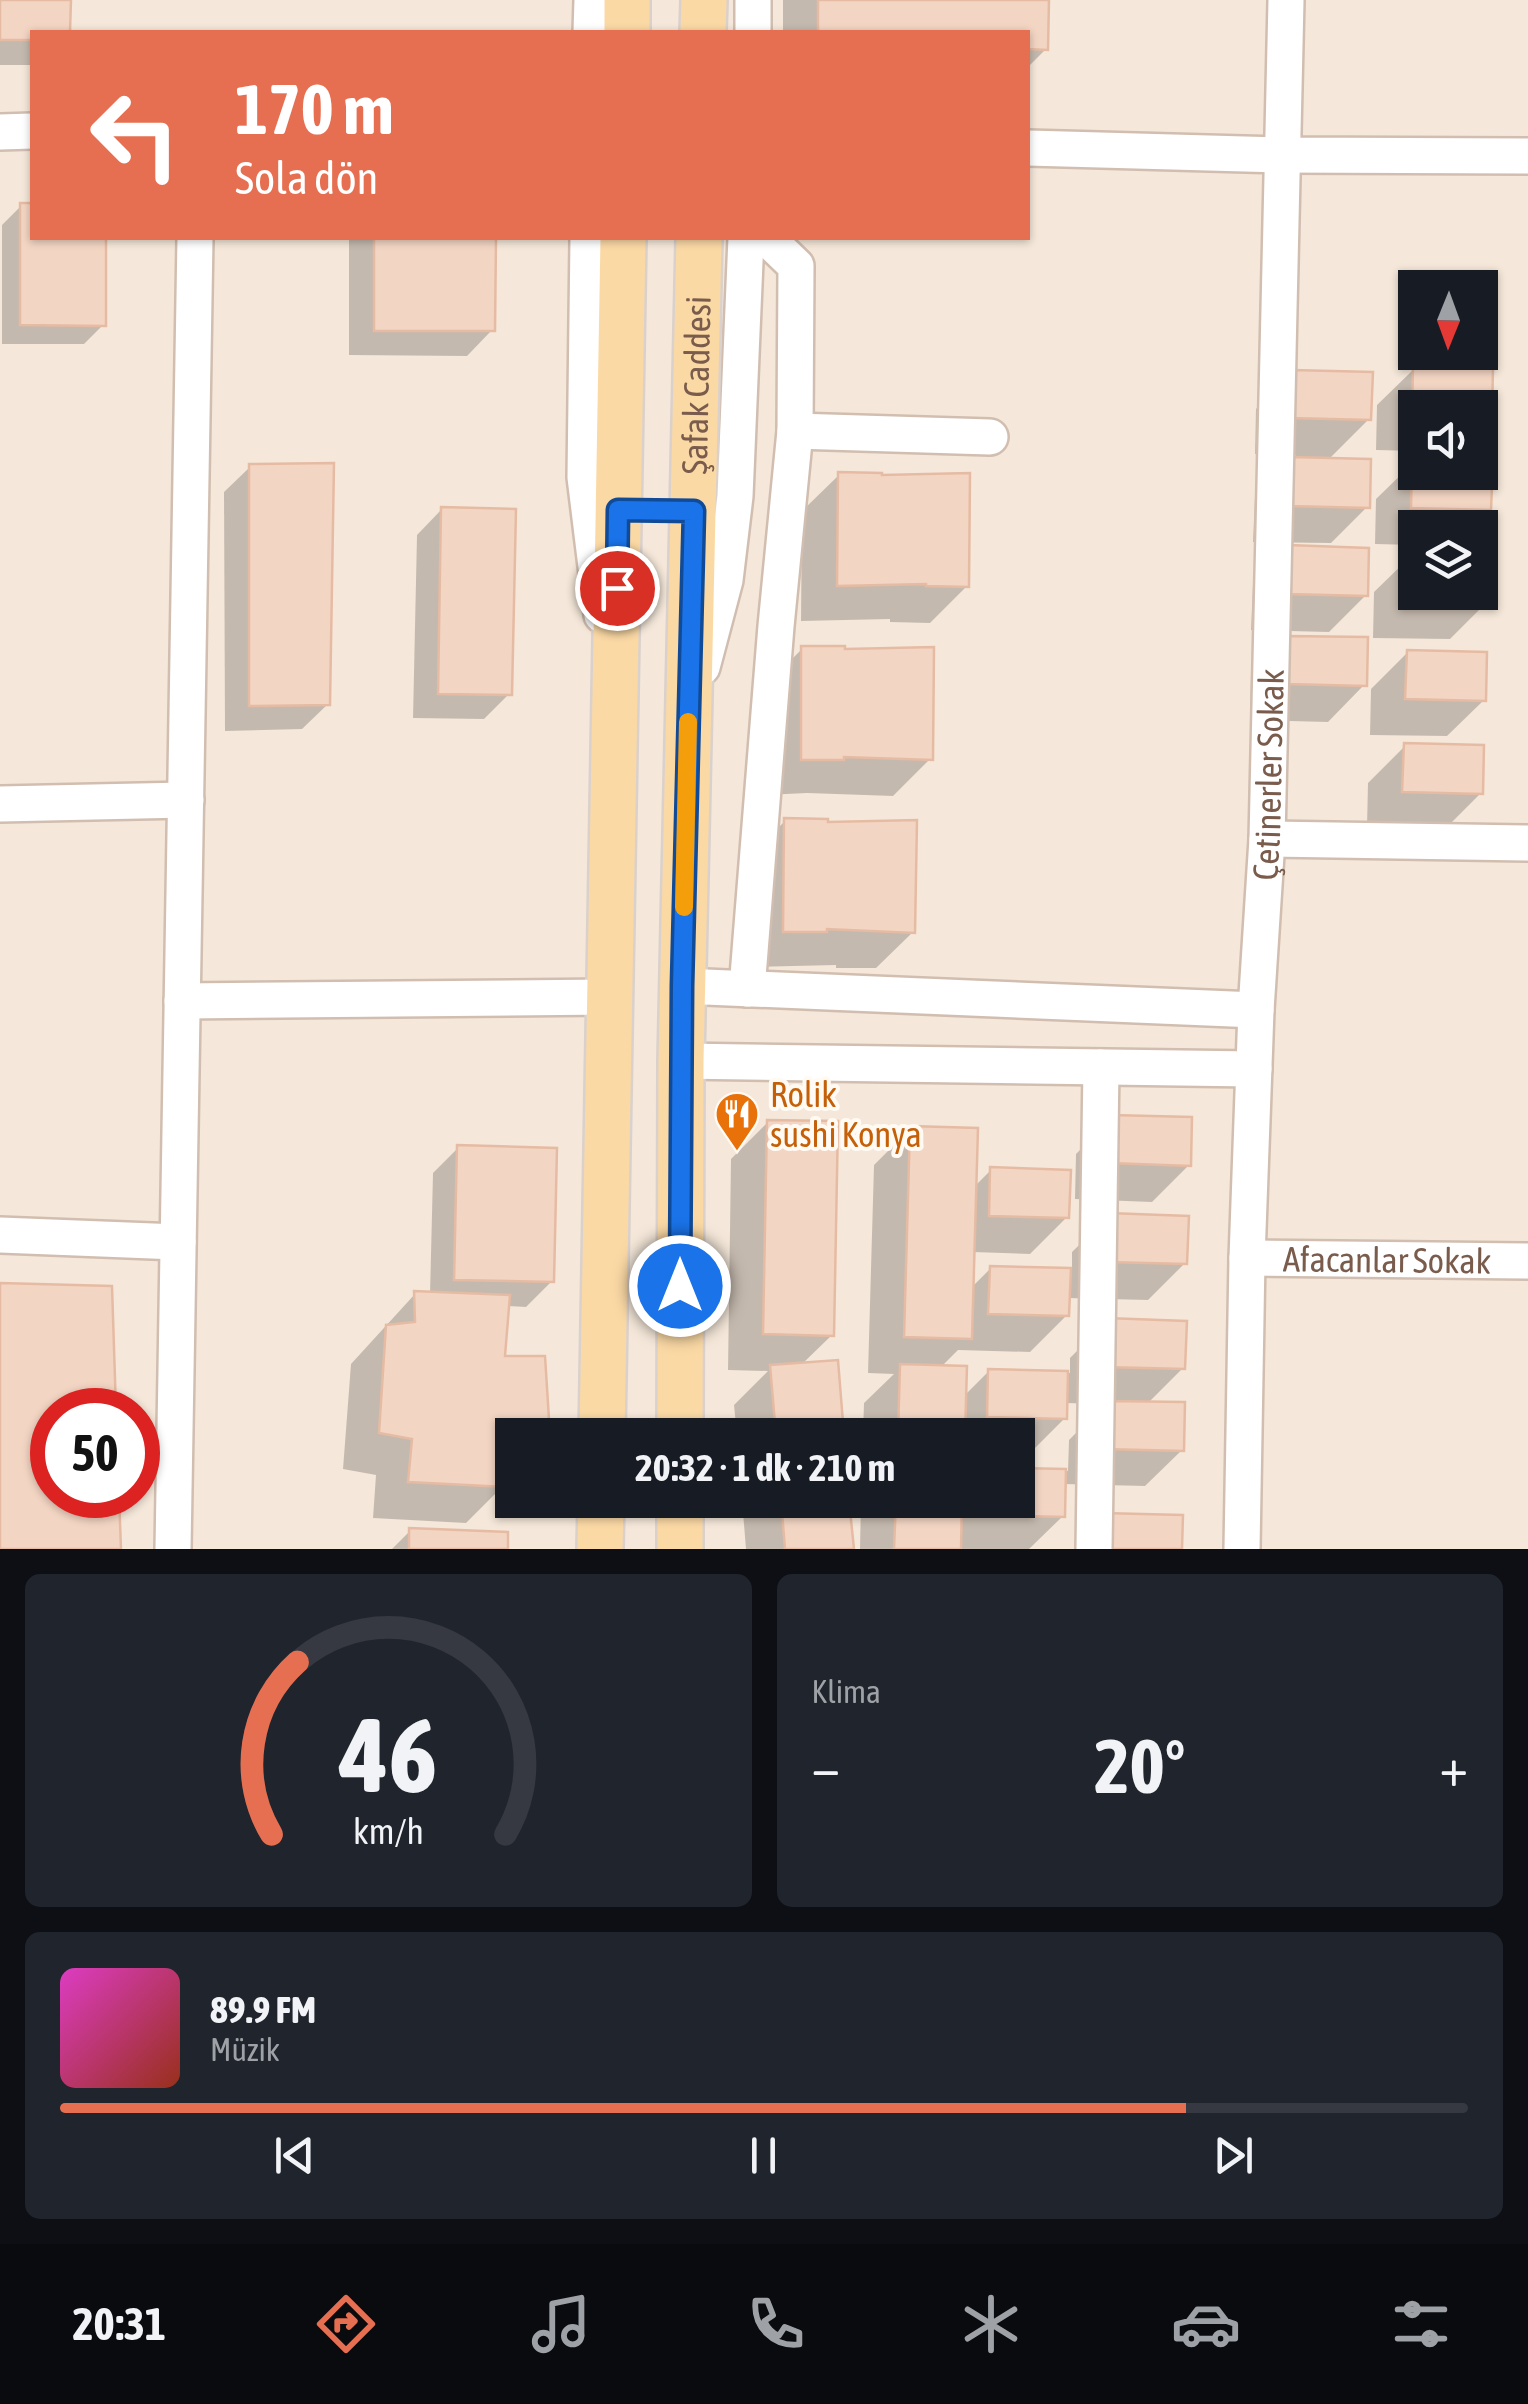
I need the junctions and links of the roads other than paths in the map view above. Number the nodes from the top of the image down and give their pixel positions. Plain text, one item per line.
1 (592, 0) edge
2 (627, 0) edge
3 (704, 0) edge
4 (753, 0) edge
5 (1286, 0) edge
6 (591, 30) edge
7 (626, 30) edge
8 (703, 30) edge
9 (752, 30) edge
10 (30, 131) edge
11 (0, 132) edge
12 (1030, 148) edge
13 (1282, 155) junction
14 (1528, 156) edge
15 (196, 240) edge
16 (588, 240) edge
17 (623, 240) edge
18 (699, 240) edge
19 (746, 240) edge
20 (769, 240) edge
21 (795, 431) junction
22 (990, 437) dead end
23 (618, 510) junction
24 (694, 511) junction
25 (615, 706) junction
26 (688, 716) junction
27 (186, 800) junction
28 (0, 804) edge
29 (1266, 839) junction
30 (1528, 843) edge
31 (682, 986) junction
32 (747, 989) junction
33 (610, 997) junction
34 (182, 1001) junction
35 (1256, 1010) junction
36 (681, 1062) junction
37 (1101, 1067) junction
38 (1254, 1070) junction
39 (0, 1235) edge
40 (178, 1242) junction
41 (1247, 1258) junction
42 (1528, 1262) edge
43 (602, 1418) edge
44 (680, 1418) edge
45 (601, 1518) edge
46 (680, 1518) edge
47 (173, 1549) edge
48 (600, 1549) edge
49 (680, 1549) edge
50 (1094, 1549) edge
51 (1242, 1549) edge

1 - 6 street
2 - 7 main road
3 - 8 main road
4 - 9 street
5 - 13 street, Çetinerler Sokak
10 - 11 street
12 - 13 street
13 - 14 street
13 - 29 street, Çetinerler Sokak
15 - 27 street
16 - 25 street
17 - 23 main road
18 - 24 main road, Şafak Caddesi
19 - 26 street
20 - 21 street
21 - 22 street
21 - 32 street
23 - 24 main road
23 - 25 main road
24 - 26 main road, Şafak Caddesi
25 - 33 main road
26 - 31 main road, Şafak Caddesi
27 - 28 street
27 - 34 street
29 - 30 street
29 - 35 street, Çetinerler Sokak
31 - 32 street
31 - 36 main road, Şafak Caddesi
32 - 35 street
33 - 34 street
33 - 43 main road
34 - 40 street
35 - 38 street, Çetinerler Sokak
36 - 37 street
36 - 44 main road, Şafak Caddesi
37 - 38 street
37 - 50 street
38 - 41 street, Çetinerler Sokak
39 - 40 street
40 - 47 street
41 - 42 street, Afacanlar Sokak
41 - 51 street, Çetinerler Sokak
45 - 48 main road
46 - 49 main road

